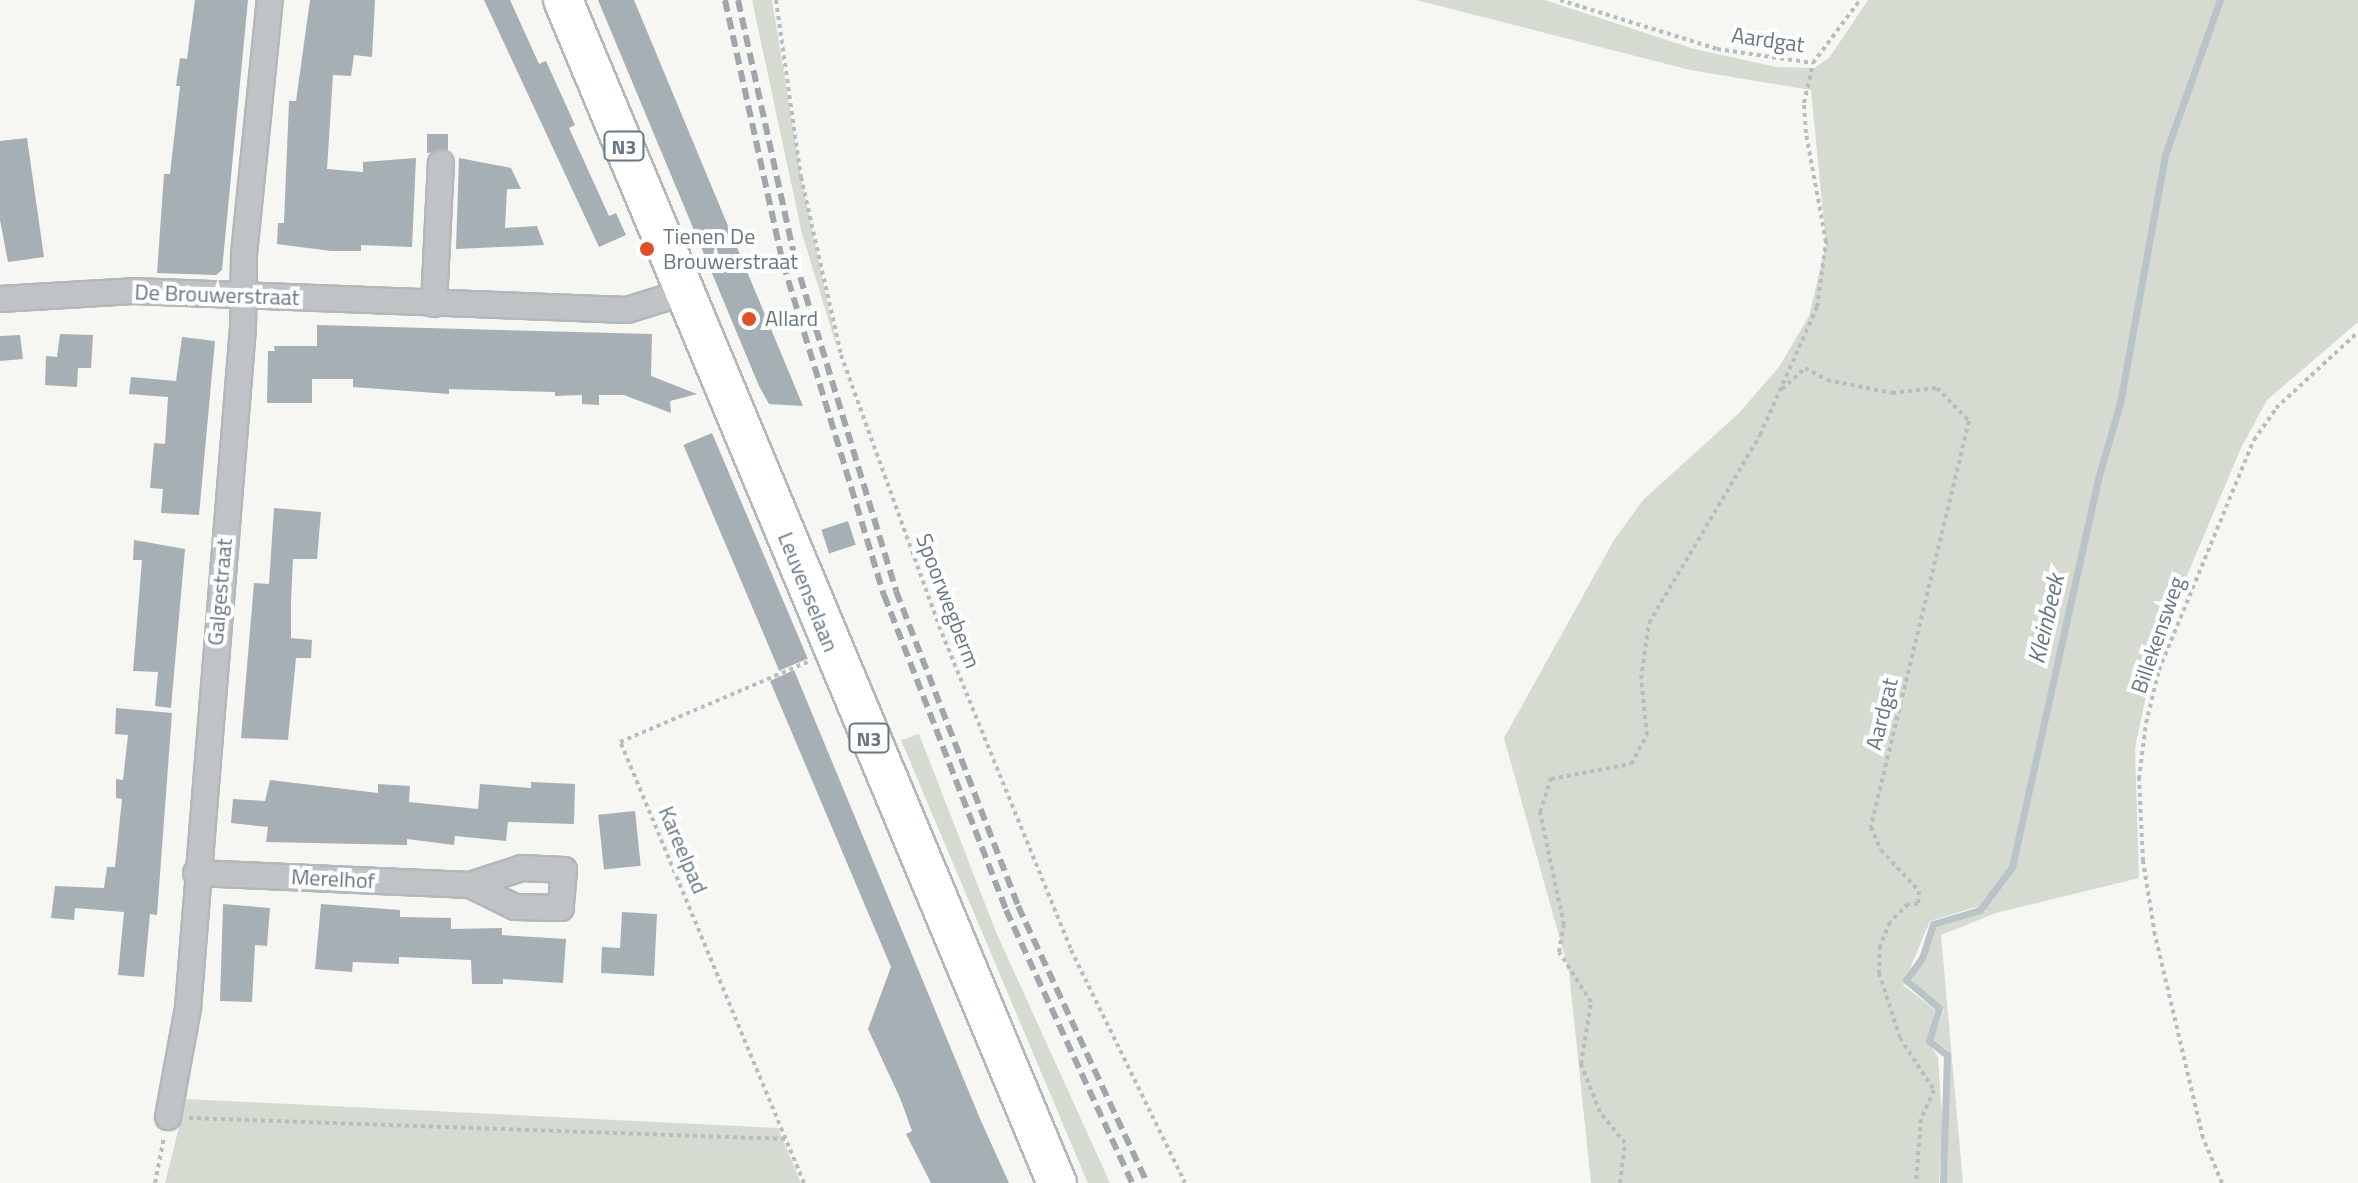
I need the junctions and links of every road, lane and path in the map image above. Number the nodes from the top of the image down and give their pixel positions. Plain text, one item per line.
1 (270, 0) edge
2 (563, 0) edge
3 (776, 0) edge
4 (1560, 0) edge
5 (1860, 0) edge
6 (1813, 63) junction
7 (441, 163) dead end
8 (685, 292) junction
9 (244, 297) junction
10 (0, 299) edge
11 (434, 304) junction
12 (2358, 332) edge
13 (1780, 389) junction
14 (832, 651) junction
15 (196, 873) junction
16 (470, 885) dead end
17 (168, 1117) junction
18 (786, 1139) junction
19 (155, 1183) edge
20 (804, 1183) edge
21 (1057, 1183) edge
22 (1185, 1183) edge
23 (1620, 1183) edge
24 (1916, 1183) edge
25 (2222, 1183) edge

1 - 9 street, Galgestraat
2 - 8 main road, Leuvenselaan / N3
3 - 22 path, Spoorwegberm
4 - 6 path, Aardgat
5 - 6 path, Aardgat
6 - 13 path, Aardgat
7 - 11 street
8 - 11 street, De Brouwerstraat
8 - 14 main road, Leuvenselaan / N3
9 - 10 street, De Brouwerstraat
9 - 11 street, De Brouwerstraat
9 - 15 street, Galgestraat
12 - 25 path, Billekensweg
13 - 23 path, Aardgat
13 - 24 path, Aardgat
14 - 18 path, Kareelpad
14 - 21 main road, Leuvenselaan / N3
15 - 16 street, Merelhof
15 - 17 street, Galgestraat
17 - 18 path
17 - 19 path
18 - 20 path, Kareelpad

